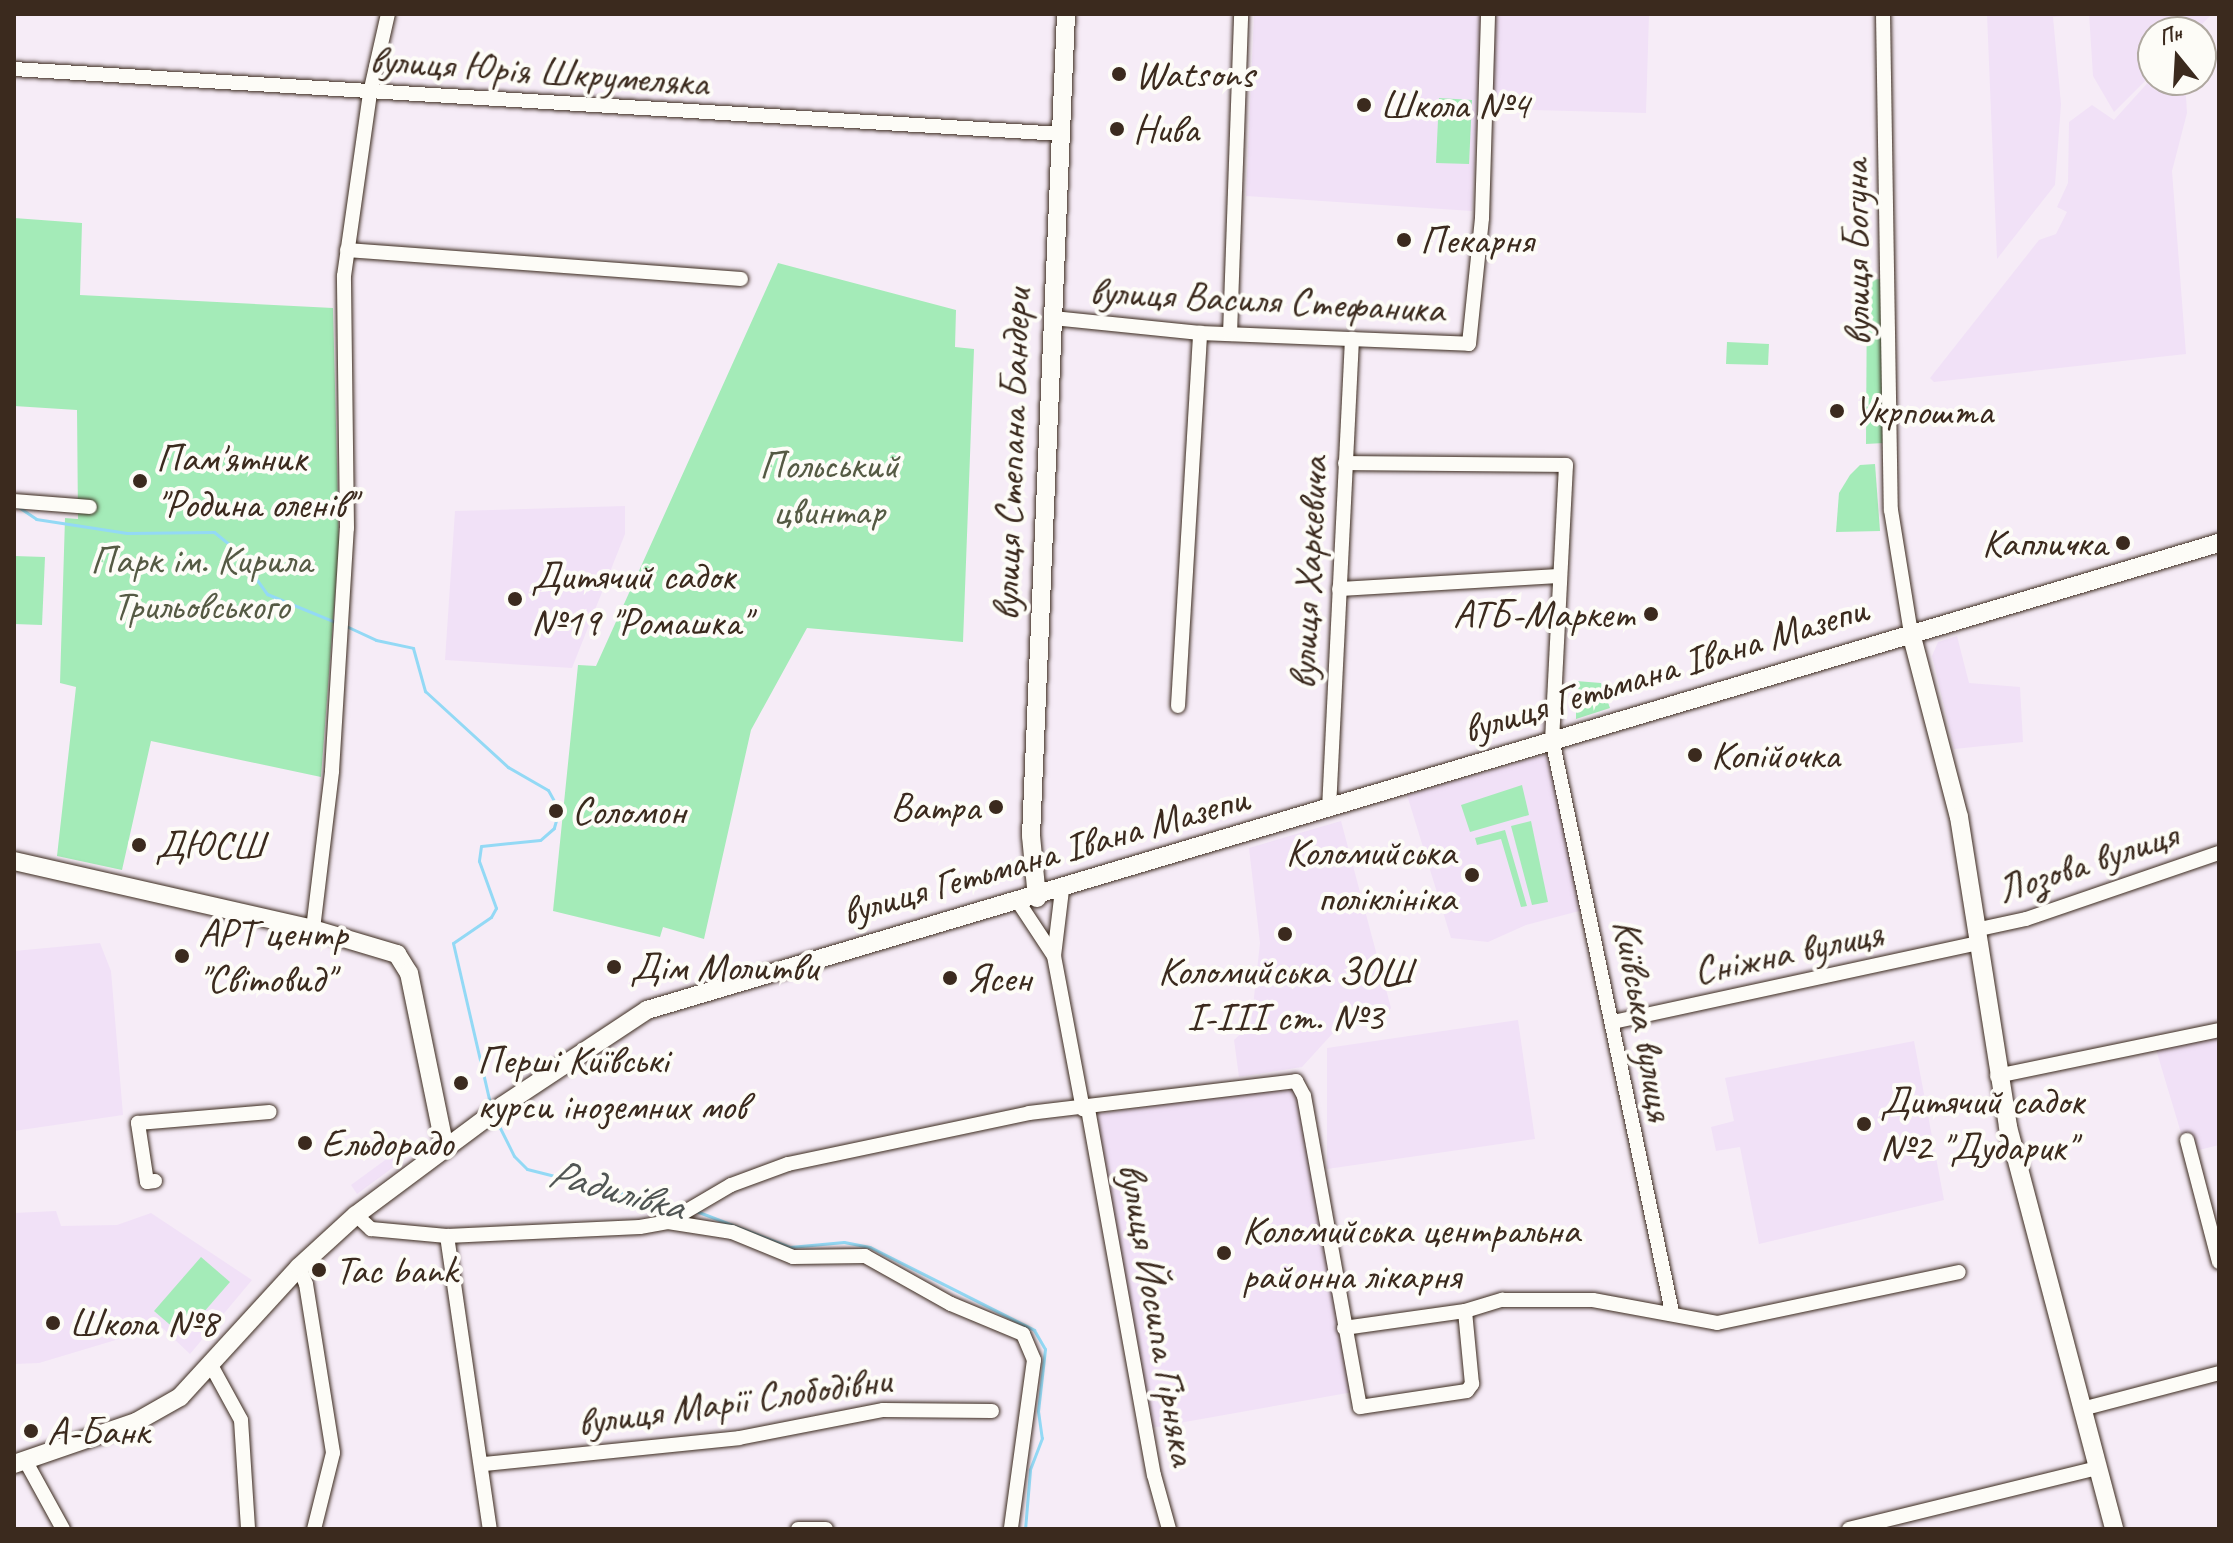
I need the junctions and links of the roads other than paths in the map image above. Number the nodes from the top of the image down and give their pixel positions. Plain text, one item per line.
1 (388, 14) edge
2 (1066, 14) edge
3 (1241, 14) edge
4 (1488, 14) edge
5 (1883, 14) edge
6 (14, 69) edge
7 (370, 93) junction
8 (1061, 134) junction
9 (347, 250) junction
10 (741, 279) dead end
11 (1053, 318) junction
12 (1200, 333) junction
13 (1230, 334) junction
14 (1352, 339) junction
15 (1345, 463) junction
16 (18, 501) edge
17 (90, 507) dead end
18 (2219, 543) edge
19 (1560, 576) junction
20 (1339, 589) junction
21 (1911, 633) junction
22 (1178, 706) dead end
23 (1552, 739) junction
24 (1329, 809) junction
25 (2219, 853) edge
26 (14, 861) edge
27 (1062, 890) junction
28 (1028, 901) junction
29 (313, 929) junction
30 (1976, 937) junction
31 (1054, 956) junction
32 (1613, 1022) junction
33 (2219, 1030) edge
34 (1997, 1076) junction
35 (1086, 1109) junction
36 (270, 1112) dead end
37 (2187, 1140) dead end
38 (445, 1148) junction
39 (155, 1181) dead end
40 (2212, 1210) edge
41 (356, 1215) junction
42 (668, 1222) junction
43 (447, 1236) junction
44 (2219, 1262) edge
45 (299, 1267) junction
46 (1959, 1272) dead end
47 (1465, 1311) junction
48 (1672, 1312) junction
49 (1344, 1328) junction
50 (212, 1367) junction
51 (2219, 1373) edge
52 (2082, 1409) junction
53 (992, 1411) dead end
54 (20, 1462) edge
55 (484, 1464) junction
56 (2097, 1468) junction
57 (63, 1529) edge
58 (248, 1529) edge
59 (314, 1529) edge
60 (490, 1529) edge
61 (798, 1529) edge
62 (826, 1529) edge
63 (1011, 1529) edge
64 (1169, 1529) edge
65 (1849, 1529) edge
66 (2114, 1529) edge

1 - 7 street
2 - 8 main road, вулиця Степана Бандери
3 - 13 street
4 - 14 street, вулиця Василя Стефаника
5 - 21 street, вулиця Богуна
6 - 7 street, вулиця Юрія Шкрумеляка
7 - 8 street, вулиця Юрія Шкрумеляка
7 - 9 street
8 - 11 main road, вулиця Степана Бандери
9 - 10 street
9 - 29 street
11 - 12 street, вулиця Василя Стефаника
11 - 28 main road, вулиця Степана Бандери
12 - 13 street, вулиця Василя Стефаника
12 - 22 street
13 - 14 street, вулиця Василя Стефаника
14 - 15 street, вулиця Харкевича
15 - 19 street, Київська вулиця
15 - 20 street, вулиця Харкевича
16 - 17 street
18 - 21 main road, вулиця Гетьмана Івана Мазепи
19 - 20 street
19 - 23 street, Київська вулиця
20 - 24 street, вулиця Харкевича
21 - 23 main road, вулиця Гетьмана Івана Мазепи
21 - 30 main road
23 - 24 main road, вулиця Гетьмана Івана Мазепи
23 - 32 street, Київська вулиця
24 - 27 main road, вулиця Гетьмана Івана Мазепи
25 - 30 street, Лозова вулиця
26 - 29 main road
27 - 28 main road, вулиця Гетьмана Івана Мазепи
27 - 31 street
28 - 31 street
28 - 38 main road, вулиця Гетьмана Івана Мазепи
29 - 38 main road
30 - 32 street, Сніжна вулиця
30 - 34 main road
31 - 35 street, вулиця Йосипа Гірняка
32 - 48 street, Київська вулиця
33 - 34 street
34 - 52 main road
35 - 42 street
35 - 49 street
35 - 64 street, вулиця Йосипа Гірняка
36 - 39 street
37 - 40 street
38 - 41 main road, вулиця Гетьмана Івана Мазепи
40 - 44 street
41 - 43 street
41 - 45 main road, вулиця Гетьмана Івана Мазепи
42 - 43 street
42 - 63 street
43 - 55 street
45 - 50 main road, вулиця Гетьмана Івана Мазепи
45 - 59 street
46 - 48 street
47 - 48 street
47 - 49 street
47 - 49 street
50 - 54 main road, вулиця Гетьмана Івана Мазепи
50 - 58 street
51 - 52 street
52 - 56 main road
53 - 55 street, вулиця Марії Слободівни
54 - 57 street
55 - 60 street
56 - 65 street
56 - 66 main road
61 - 62 street

